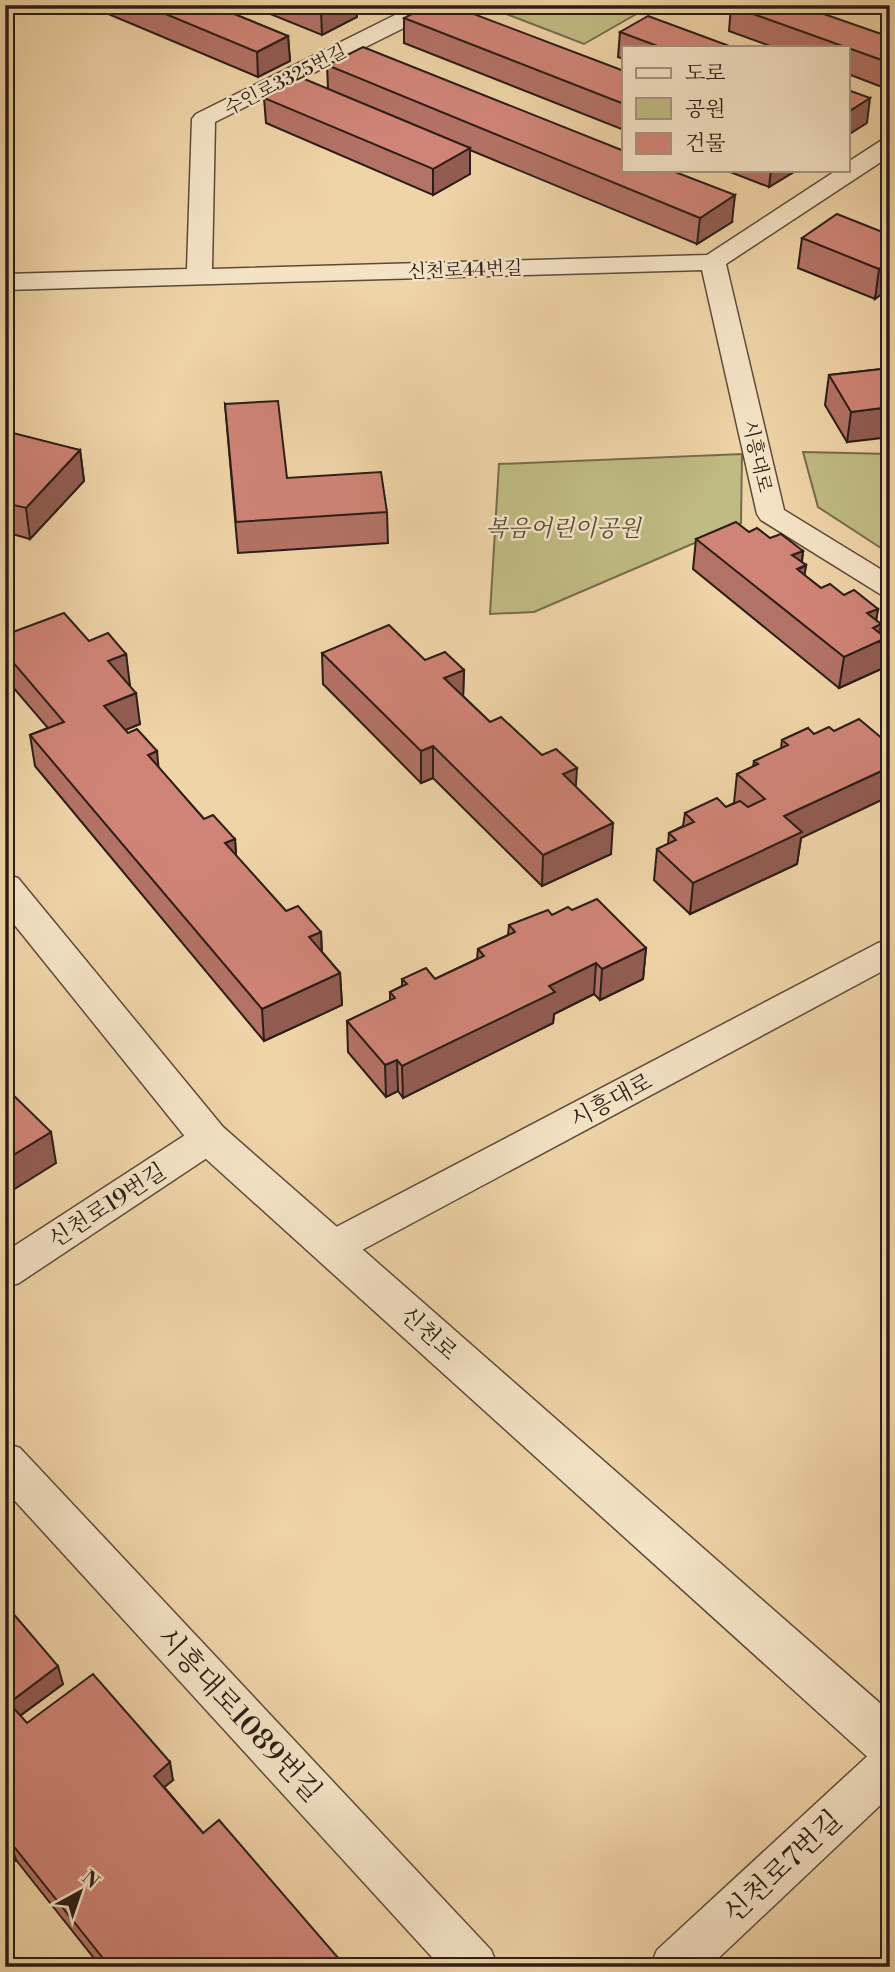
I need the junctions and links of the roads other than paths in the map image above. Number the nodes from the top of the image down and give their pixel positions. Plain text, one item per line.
1 (431, 6) edge
2 (456, 16) edge
3 (890, 145) edge
4 (852, 166) edge
5 (843, 172) edge
6 (713, 262) junction
7 (199, 277) junction
8 (5, 282) edge
9 (890, 587) edge
10 (5, 887) edge
11 (890, 952) edge
12 (208, 1138) junction
13 (333, 1247) junction
14 (5, 1272) edge
15 (5, 1461) edge
16 (890, 1744) edge
17 (890, 1765) edge
18 (474, 1967) edge
19 (674, 1967) edge

1 - 2 street
1 - 7 street, 수인로3325번길
3 - 4 street
5 - 6 street
6 - 7 street, 신천로44번길
6 - 9 street, 시흥대로
7 - 8 street, 신천로44번길
10 - 12 street, 신천로
11 - 13 street, 시흥대로
12 - 13 street, 신천로
12 - 14 street, 신천로19번길
13 - 16 street, 신천로
15 - 18 street, 시흥대로1089번길
17 - 19 street, 신천로7번길

